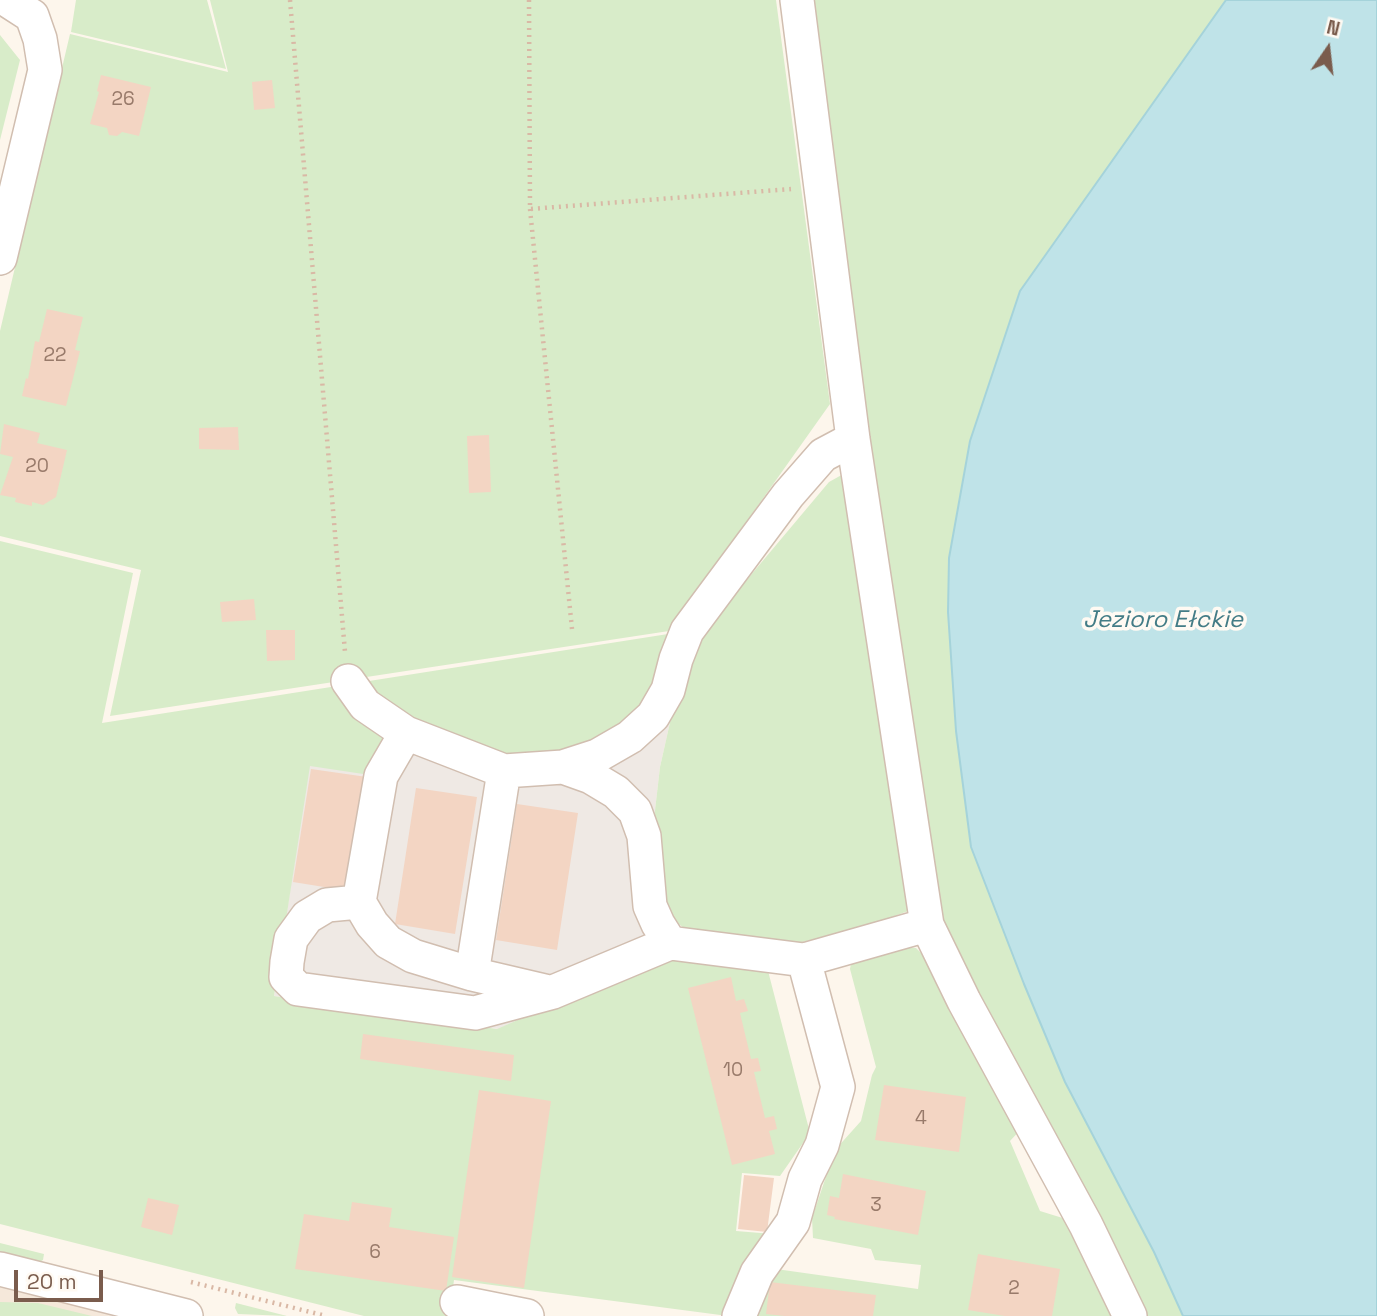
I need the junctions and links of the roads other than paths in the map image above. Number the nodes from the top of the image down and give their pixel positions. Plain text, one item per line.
1 (7, 0) edge
2 (797, 0) edge
3 (0, 258) edge
4 (853, 439) junction
5 (348, 681) road end
6 (406, 733) junction
7 (563, 767) junction
8 (504, 771) junction
9 (359, 902) junction
10 (927, 925) junction
11 (670, 943) junction
12 (804, 960) junction
13 (472, 974) junction
14 (553, 992) junction
15 (0, 1269) edge
16 (457, 1302) dead end
17 (173, 1314) edge
18 (527, 1316) edge
19 (739, 1316) edge
20 (1130, 1316) edge

1 - 3 street
2 - 4 street
4 - 7 street
4 - 10 street
5 - 6 street
6 - 8 street
6 - 9 street
7 - 8 street
7 - 11 street
8 - 13 street
9 - 13 street
9 - 14 street
10 - 12 street
10 - 20 street
11 - 12 street
11 - 14 street
12 - 19 street
13 - 14 street
15 - 17 street
16 - 18 street

